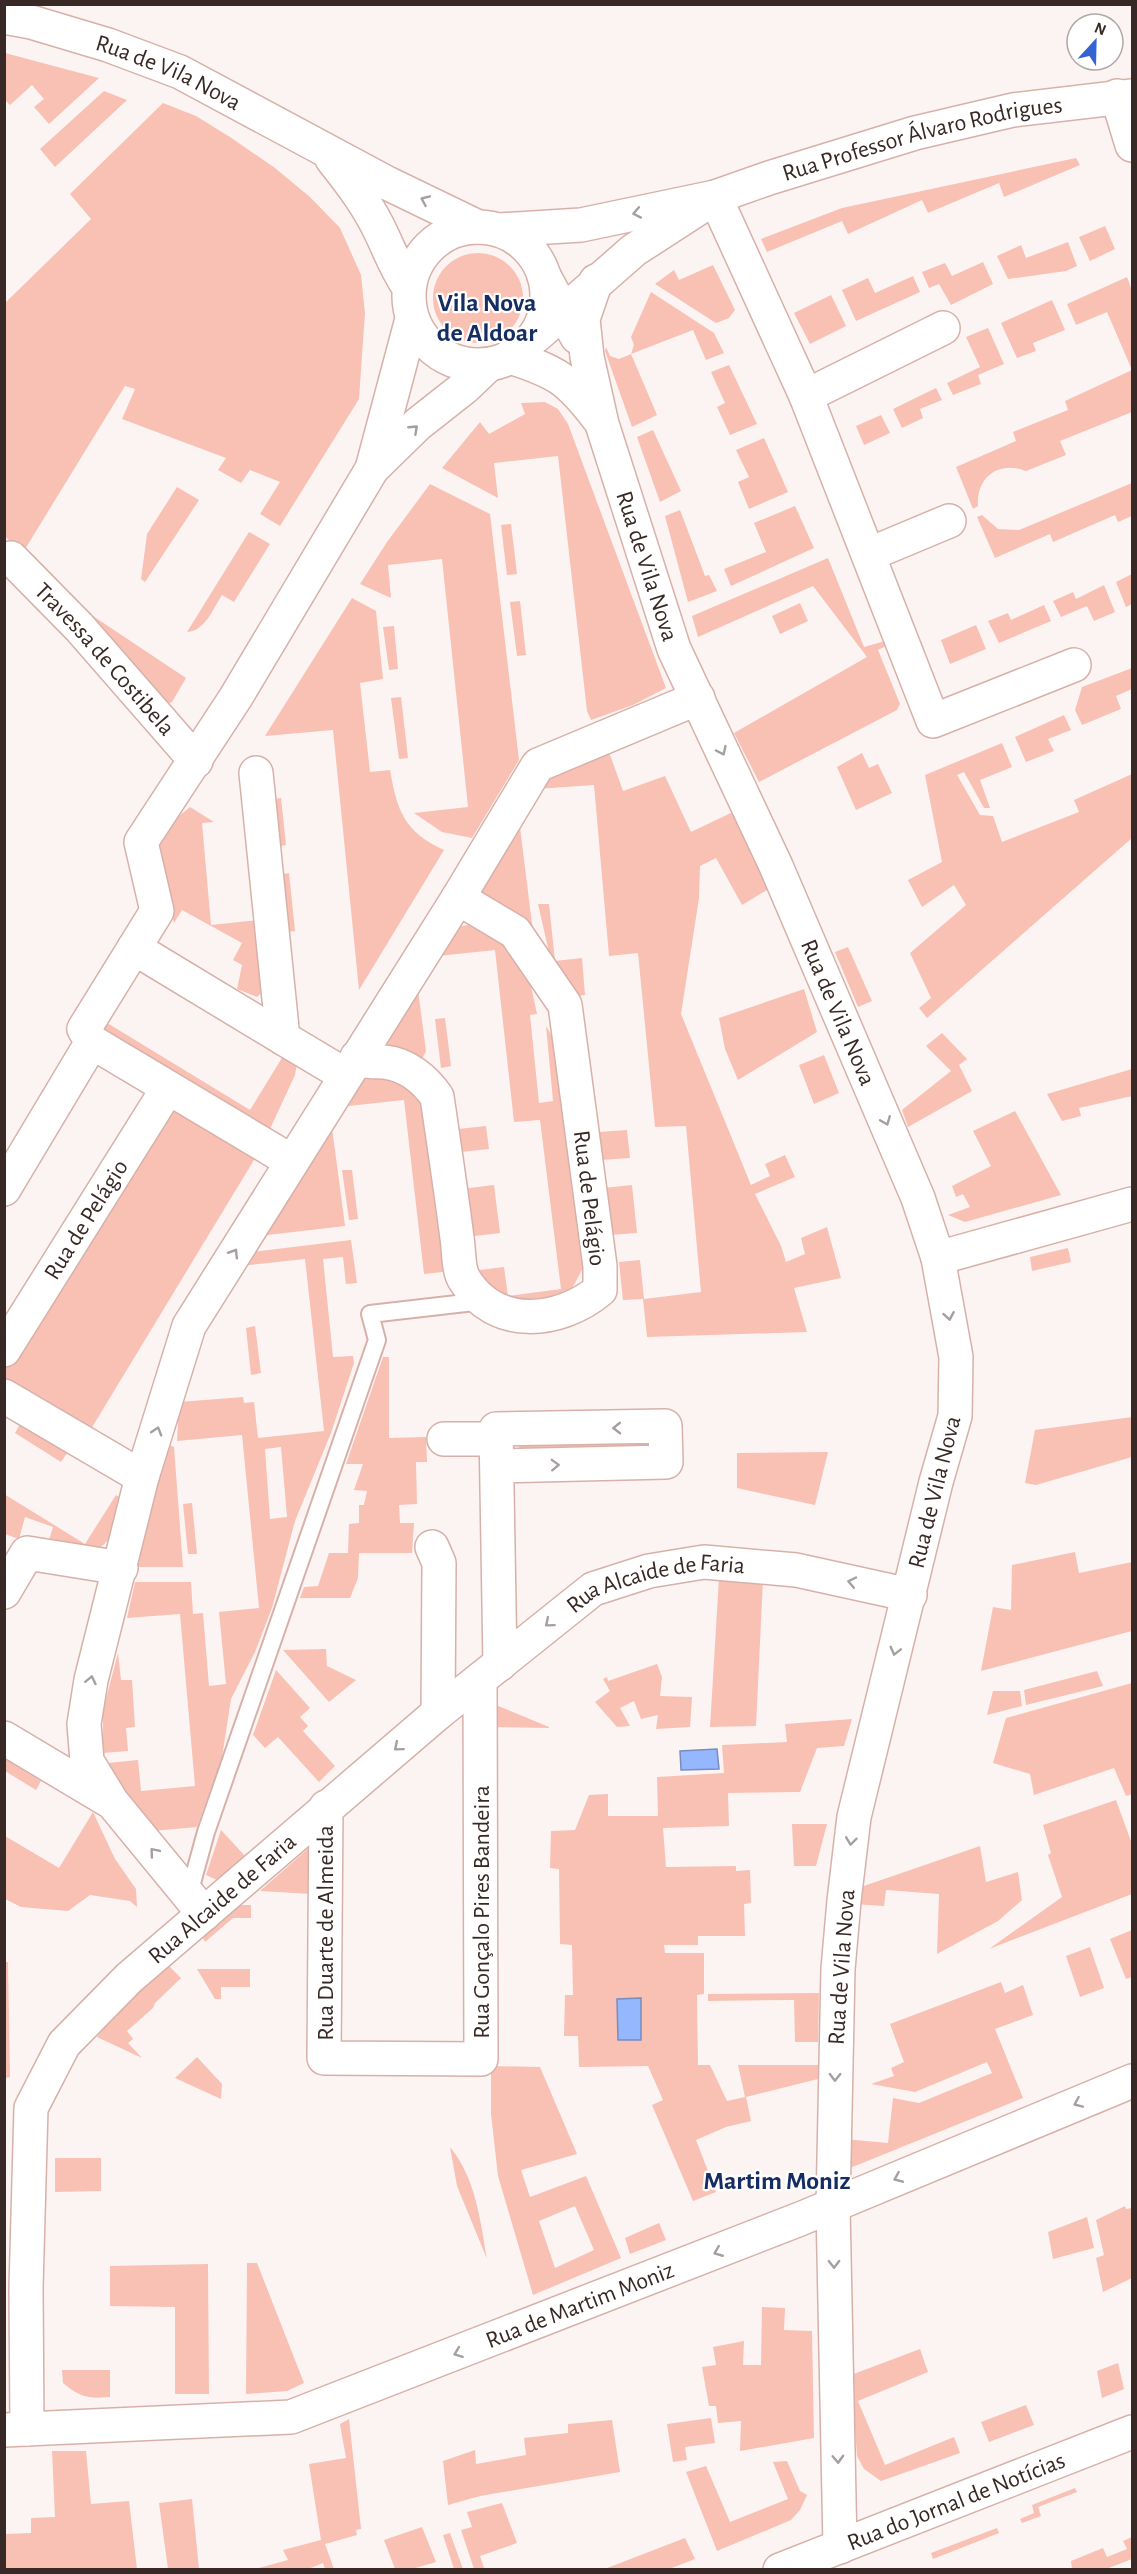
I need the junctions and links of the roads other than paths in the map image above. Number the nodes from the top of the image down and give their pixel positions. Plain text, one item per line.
1 (4, 17) edge
2 (1125, 96) edge
3 (1132, 145) edge
4 (323, 149) junction
5 (715, 197) junction
6 (488, 228) junction
7 (544, 276) junction
8 (596, 281) junction
9 (408, 286) junction
10 (564, 310) junction
11 (412, 319) junction
12 (943, 328) dead end
13 (509, 355) junction
14 (587, 357) junction
15 (806, 396) junction
16 (602, 424) junction
17 (372, 470) junction
18 (949, 521) dead end
19 (870, 554) junction
20 (11, 558) dead end
21 (1074, 665) dead end
22 (698, 698) junction
23 (196, 761) junction
24 (256, 773) dead end
25 (459, 898) junction
26 (134, 948) junction
27 (88, 1036) junction
28 (283, 1038) junction
29 (351, 1066) junction
30 (168, 1088) junction
31 (291, 1161) junction
32 (4, 1189) edge
33 (1132, 1204) edge
34 (938, 1258) junction
35 (483, 1301) junction
36 (4, 1350) edge
37 (4, 1396) edge
38 (444, 1439) dead end
39 (142, 1477) junction
40 (432, 1547) dead end
41 (121, 1568) junction
42 (4, 1592) edge
43 (910, 1595) junction
44 (490, 1672) junction
45 (438, 1713) junction
46 (4, 1738) edge
47 (112, 1802) junction
48 (326, 1807) junction
49 (196, 1904) junction
50 (324, 2058) joint
51 (1132, 2081) edge
52 (17, 2108) edge
53 (833, 2206) junction
54 (16, 2429) edge
55 (1132, 2432) edge
56 (840, 2547) junction
57 (780, 2570) edge

1 - 4 street, Rua de Vila Nova
2 - 3 street
2 - 5 street, Rua Professor Álvaro Rodrigues
6 -> 4 street, Rua de Vila Nova
4 - 9 street, Rua de Vila Nova
5 -> 6 street, Rua Professor Álvaro Rodrigues
5 - 8 street, Rua Professor Álvaro Rodrigues
5 - 15 street
6 - 7 street
6 - 9 street
7 - 10 street, Rua de Vila Nova
7 - 13 street
8 - 10 street, Rua Professor Álvaro Rodrigues
8 - 14 street, Rua de Vila Nova
9 - 11 street
10 - 13 street, Rua Professor Álvaro Rodrigues
10 - 14 street, Rua de Vila Nova
11 - 13 street
11 - 17 street
12 - 15 street
13 - 16 street, Rua de Vila Nova
17 -> 13 street, Rua Professor Álvaro Rodrigues
14 - 16 street, Rua de Vila Nova
15 - 19 street
16 - 22 street, Rua de Vila Nova
17 - 23 street
18 - 19 street
19 - 21 street
20 - 23 street, Travessa de Costibela
22 - 25 street
22 -> 34 street, Rua de Vila Nova
23 - 26 street
24 - 28 street
25 - 29 street
25 - 35 street, Rua de Pelágio
26 - 27 street
26 - 28 street, Rua de Pelágio
27 - 30 street
27 - 32 street
28 - 29 street, Rua de Pelágio
29 - 31 street
29 - 35 street, Rua de Pelágio
30 - 31 street
30 - 36 street, Rua de Pelágio
39 -> 31 street
33 - 34 street
34 -> 43 street, Rua de Vila Nova
35 - 49 lane
37 - 39 street
38 - 44 street
39 - 41 street
40 - 45 street
41 - 42 street
47 -> 41 street
43 -> 44 street, Rua Alcaide de Faria
43 -> 53 street, Rua de Vila Nova
44 - 45 street, Rua Alcaide de Faria
44 - 50 street, Rua Gonçalo Pires Bandeira
45 -> 48 street, Rua Alcaide de Faria
46 - 47 street
49 -> 47 street
48 - 49 street, Rua Alcaide de Faria
48 - 50 street, Rua Duarte de Almeida
49 - 52 street, Rua Alcaide de Faria
51 -> 53 street, Rua de Martim Moniz
52 - 54 street, Rua Alcaide de Faria
53 -> 54 street, Rua de Martim Moniz
53 -> 56 street, Rua de Vila Nova
55 - 56 street, Rua do Jornal de Notícias
56 - 57 street, Rua do Jornal de Notícias

